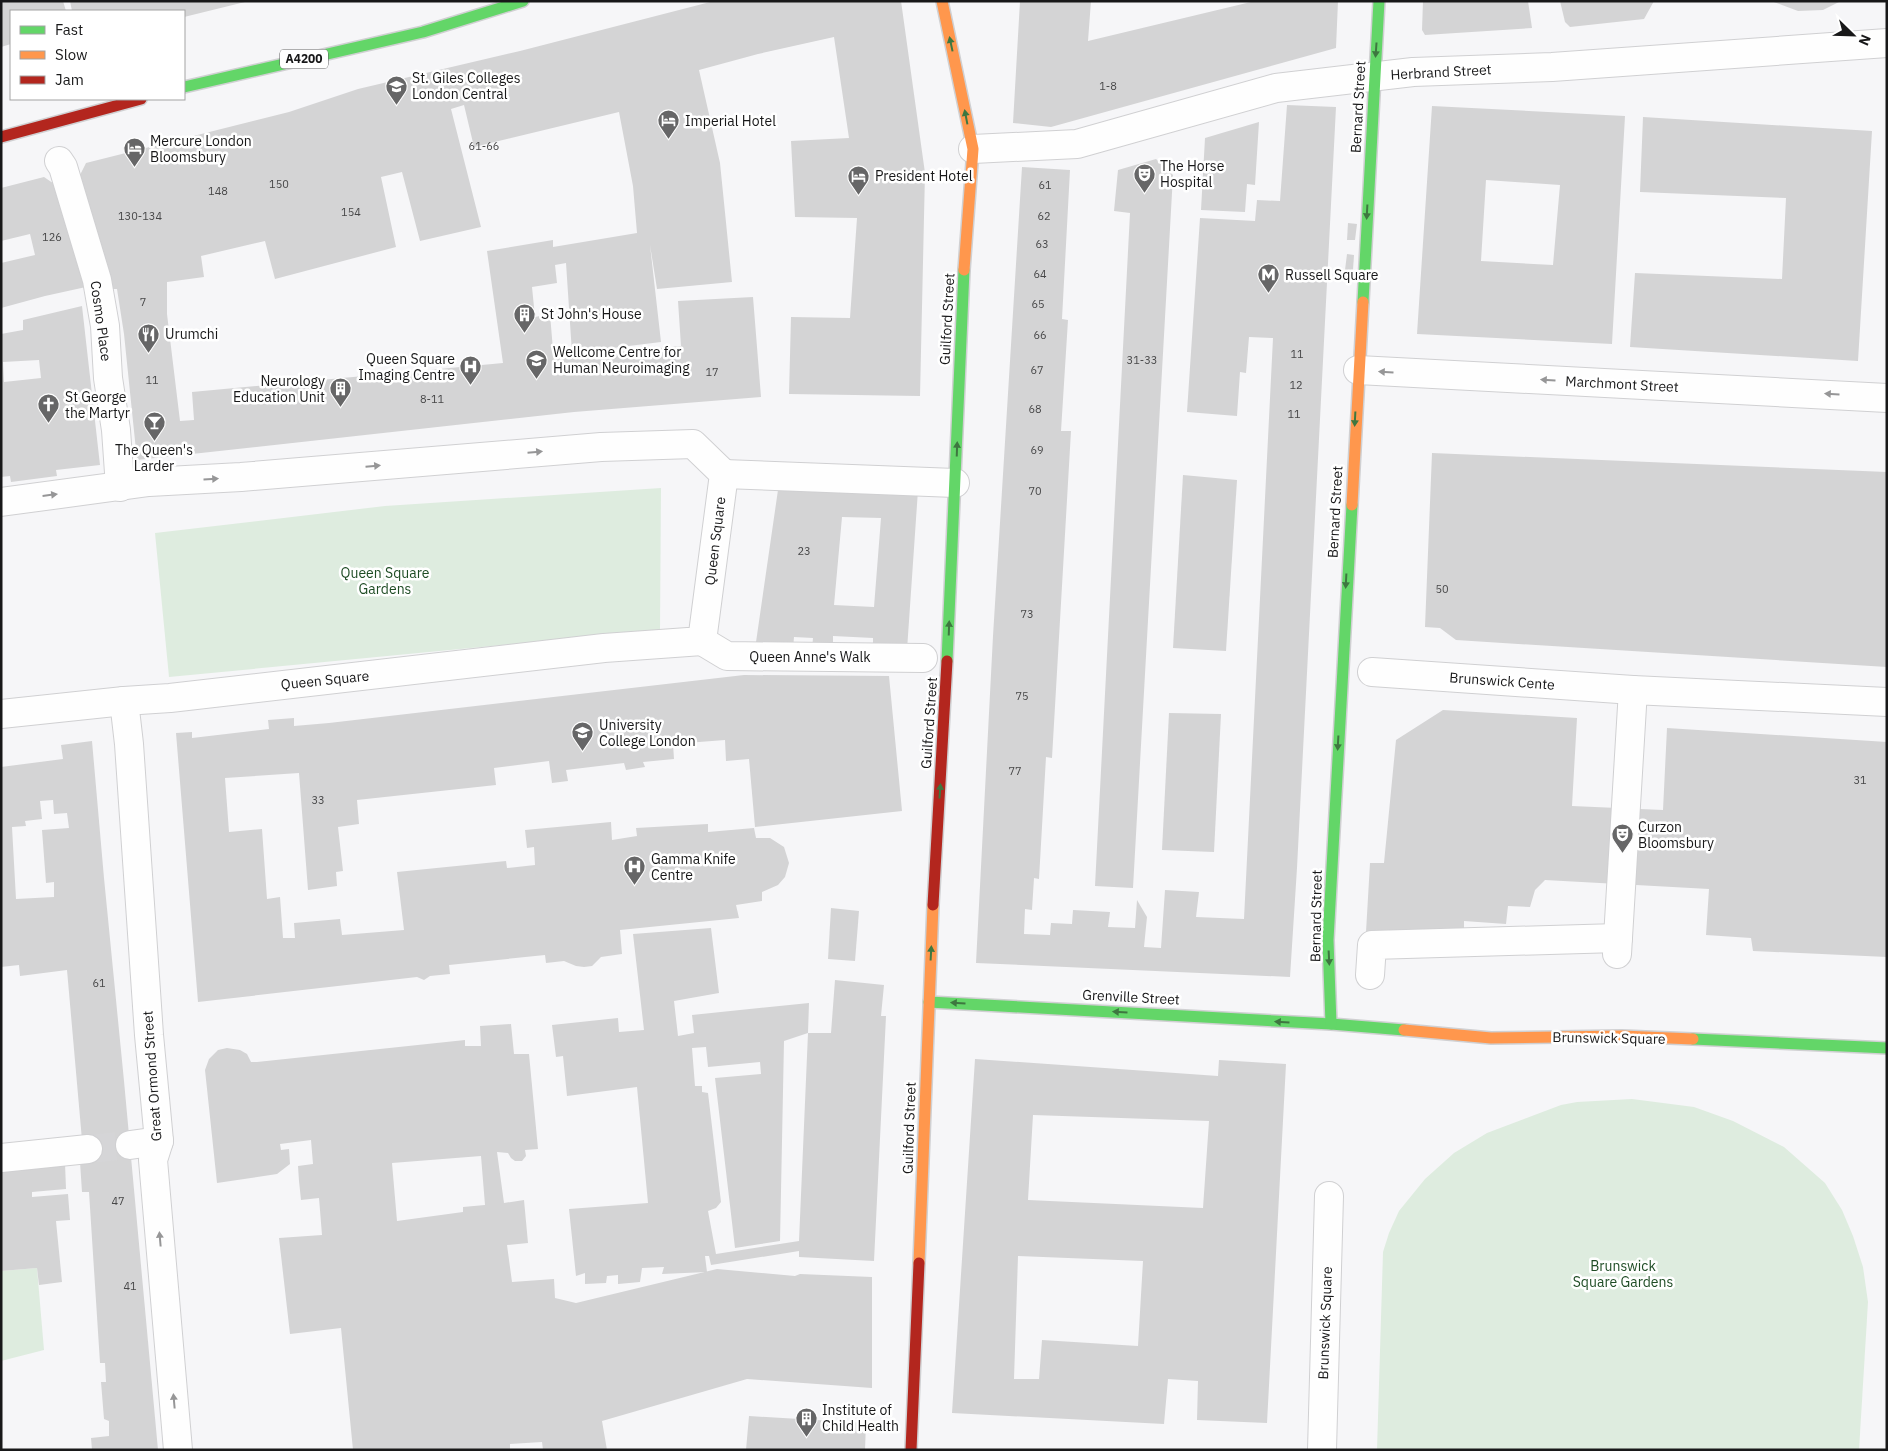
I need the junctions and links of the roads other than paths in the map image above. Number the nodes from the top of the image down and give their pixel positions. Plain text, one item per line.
1 (523, 1) edge
2 (942, 1) edge
3 (1379, 1) edge
4 (497, 5) edge
5 (1887, 42) edge
6 (1374, 77) junction
7 (185, 87) edge
8 (137, 100) edge
9 (1, 137) edge
10 (973, 149) junction
11 (59, 161) dead end
12 (1358, 370) junction
13 (1887, 398) edge
14 (724, 474) junction
15 (955, 483) junction
16 (120, 487) junction
17 (1, 502) edge
18 (702, 641) junction
19 (923, 658) dead end
20 (1372, 672) dead end
21 (1633, 690) junction
22 (124, 701) junction
23 (1887, 702) edge
24 (1, 714) edge
25 (1370, 975) dead end
26 (929, 1002) junction
27 (1331, 1024) junction
28 (1887, 1048) edge
29 (159, 1142) junction
30 (130, 1145) tunnel mouth
31 (88, 1149) tunnel mouth
32 (1, 1158) edge
33 (1329, 1196) dead end
34 (178, 1450) edge
35 (911, 1450) edge
36 (1322, 1450) edge

1 - 4 main road, A4200
10 -> 2 main road, Guilford Street
3 -> 6 main road, Bernard Street
4 - 7 main road, A4200
5 - 6 street, Herbrand Street
6 - 10 street, Herbrand Street
6 -> 12 main road, Bernard Street
8 - 9 main road
15 -> 10 main road, Guilford Street
11 - 16 street, Cosmo Place
13 -> 12 street, Marchmont Street
12 -> 27 main road, Bernard Street
14 - 15 street
16 -> 14 street
14 - 18 street, Queen Square
26 -> 15 main road, Guilford Street
17 -> 16 street
18 - 19 street, Queen Anne's Walk
18 - 22 street, Queen Square
20 - 21 street, Brunswick Cente
21 - 23 street, Brunswick Cente
21 - 25 street
22 - 24 street, Queen Square
22 - 29 street, Great Ormond Street
27 -> 26 main road, Grenville Street
26 - 35 main road, Guilford Street
27 - 28 main road, Brunswick Square
29 - 30 street
34 -> 29 street, Great Ormond Street
31 - 32 street
33 - 36 street, Brunswick Square

